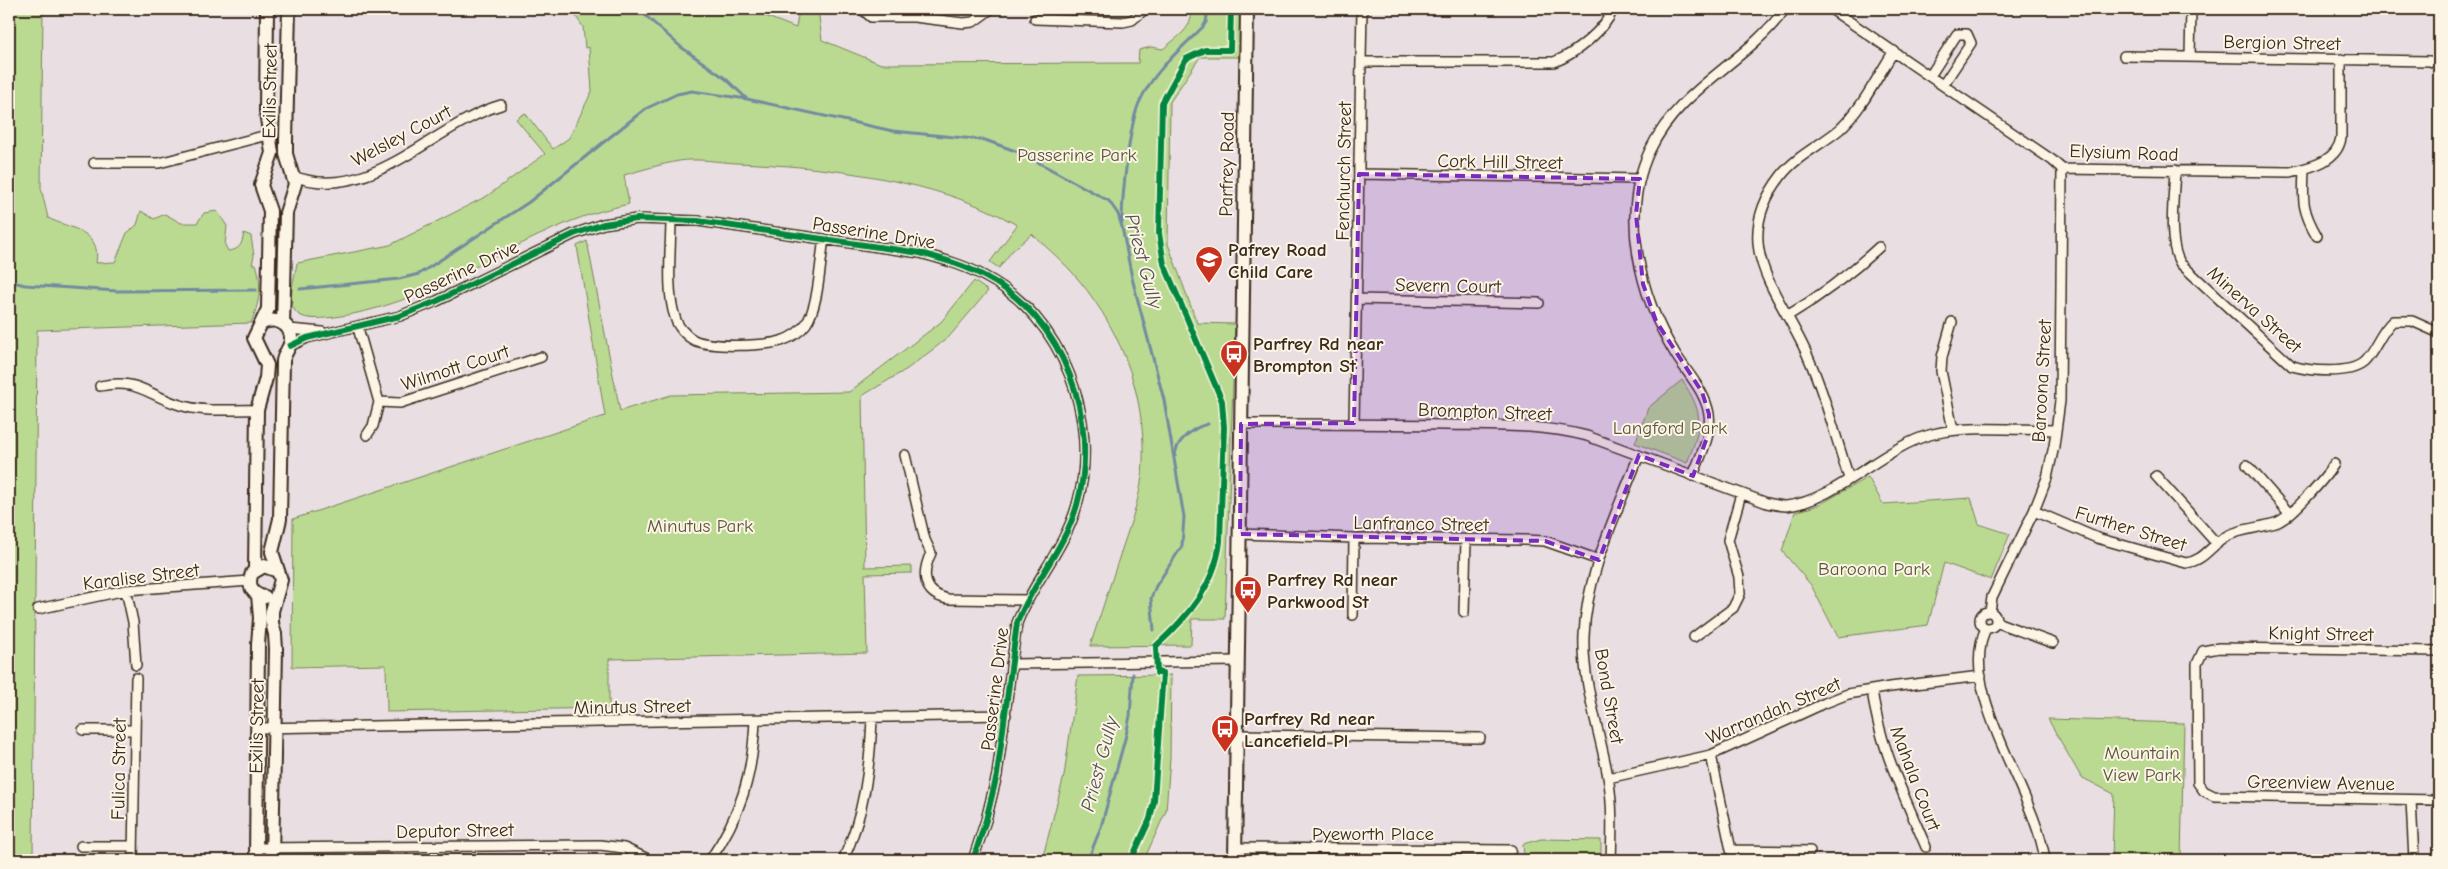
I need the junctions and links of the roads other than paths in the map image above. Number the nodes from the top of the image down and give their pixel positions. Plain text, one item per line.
1 (267, 9) edge
2 (289, 9) edge
3 (862, 9) edge
4 (991, 9) edge
5 (1145, 9) edge
6 (1247, 9) edge
7 (1362, 9) edge
8 (1613, 9) edge
9 (1785, 9) edge
10 (1831, 9) edge
11 (2191, 9) edge
12 (1035, 19) dead end
13 (1894, 51) junction
14 (2124, 56) dead end
15 (2190, 57) junction
16 (2341, 59) junction
17 (1361, 62) junction
18 (2439, 64) edge
19 (1930, 76) junction
20 (1943, 85) junction
21 (501, 105) dead end
22 (271, 134) junction
23 (94, 163) dead end
24 (2062, 168) junction
25 (2304, 169) junction
26 (268, 170) junction
27 (2175, 170) junction
28 (1359, 174) junction
29 (1640, 180) junction
30 (292, 183) junction
31 (266, 195) junction
32 (671, 219) junction
33 (2317, 236) dead end
34 (824, 239) junction
35 (1879, 247) dead end
36 (1357, 299) junction
37 (1538, 303) dead end
38 (1787, 316) junction
39 (1952, 322) dead end
40 (262, 323) junction
41 (286, 326) junction
42 (358, 328) junction
43 (329, 332) junction
44 (2439, 333) edge
45 (287, 349) junction
46 (262, 354) junction
47 (541, 357) dead end
48 (100, 386) dead end
49 (379, 402) junction
50 (257, 410) junction
51 (1354, 423) junction
52 (1241, 424) junction
53 (1953, 430) junction
54 (2056, 430) junction
55 (367, 435) dead end
56 (905, 455) dead end
57 (1639, 455) junction
58 (2334, 464) dead end
59 (2247, 465) dead end
60 (1693, 476) junction
61 (2156, 476) dead end
62 (1849, 478) junction
63 (1742, 494) junction
64 (2034, 511) junction
65 (2290, 513) junction
66 (1240, 534) junction
67 (1354, 538) junction
68 (1466, 540) junction
69 (2217, 544) junction
70 (1599, 560) junction
71 (278, 571) junction
72 (252, 575) junction
73 (126, 590) junction
74 (276, 593) junction
75 (258, 595) junction
76 (1026, 600) junction
77 (38, 608) dead end
78 (1464, 612) dead end
79 (1990, 612) junction
80 (1353, 615) dead end
81 (1996, 622) junction
82 (1986, 628) junction
83 (1694, 637) dead end
84 (2052, 643) dead end
85 (2439, 651) edge
86 (1237, 661) junction
87 (1011, 664) junction
88 (136, 665) dead end
89 (1981, 676) junction
90 (136, 678) dead end
91 (1872, 690) junction
92 (1006, 714) junction
93 (872, 718) junction
94 (755, 720) junction
95 (258, 728) junction
96 (274, 728) junction
97 (83, 730) dead end
98 (135, 730) junction
99 (1236, 735) junction
100 (1480, 738) dead end
101 (1711, 755) junction
102 (1608, 778) junction
103 (2204, 791) joint
104 (2411, 800) junction
105 (2439, 800) edge
106 (81, 846) dead end
107 (133, 846) junction
108 (1926, 847) dead end
109 (1511, 850) dead end
110 (1810, 851) dead end
111 (256, 854) edge
112 (272, 854) edge
113 (1235, 854) edge
114 (133, 860) edge
115 (650, 860) edge
116 (710, 860) edge
117 (843, 860) edge
118 (973, 860) edge
119 (1611, 860) edge
120 (2045, 860) edge
121 (2414, 860) edge

1 - 22 street, Exilis Street
2 - 30 street, Exilis Street
3 - 4 street
5 - 12 street
6 - 52 street, Parfrey Road
7 - 17 street, Fenchurch Street
8 - 17 street
9 - 29 street
10 - 13 street, Elysium Road
11 - 15 street
13 - 19 street, Elysium Road
13 - 38 street
14 - 15 street, Bergion Street
15 - 16 street, Bergion Street
16 - 18 street, Bergion Street
16 - 25 street, Elysium Road
17 - 28 street, Fenchurch Street
19 - 20 street, Elysium Road
19 - 20 street
20 - 24 street, Elysium Road
21 - 30 street, Welsley Court
22 - 23 street
22 - 26 street, Exilis Street
24 - 27 street, Elysium Road
24 - 54 street, Baroona Street
25 - 27 street, Elysium Road
25 - 33 street
26 - 30 street
26 - 31 street, Exilis Street
27 - 44 street, Minerva Street
28 - 29 street, Cork Hill Street
28 - 36 street, Fenchurch Street
29 - 60 street
30 - 31 street
30 - 41 street, Exilis Street
31 - 40 street, Exilis Street
32 - 34 street, Passerine Drive
32 - 34 street
32 - 42 street, Passerine Drive
34 - 76 street, Passerine Drive
35 - 38 street
36 - 37 street, Severn Court
36 - 51 street, Fenchurch Street
38 - 62 street
39 - 53 street
40 - 41 street
40 - 46 street, Exilis Street
41 - 43 street, Passerine Drive
41 - 45 street, Exilis Street
42 - 43 street, Passerine Drive
42 - 49 street, Wilmott Court
43 - 45 street, Passerine Drive
45 - 46 street
45 - 71 street, Exilis Street
46 - 50 street, Exilis Street
47 - 49 street, Wilmott Court
48 - 50 street
49 - 55 street, Wilmott Court
50 - 72 street, Exilis Street
51 - 52 street, Brompton Street
51 - 57 street, Brompton Street
52 - 66 street, Parfrey Road
53 - 54 street, Brompton Street
53 - 62 street, Brompton Street
54 - 64 street, Baroona Street
56 - 76 street
57 - 60 street, Brompton Street
57 - 70 street, Bond Street
58 - 65 street, Further Street
59 - 65 street
60 - 63 street, Brompton Street
61 - 69 street
62 - 63 street, Brompton Street
63 - 83 street
64 - 69 street, Further Street
64 - 79 street, Baroona Street
65 - 69 street, Further Street
66 - 67 street, Lanfranco Street
66 - 86 street, Parfrey Road
67 - 68 street, Lanfranco Street
67 - 80 street
68 - 70 street, Lanfranco Street
68 - 78 street
70 - 102 street, Bond Street
71 - 72 street
71 - 74 street, Exilis Street
72 - 73 street, Karalise Street
72 - 75 street, Exilis Street
73 - 77 street, Karalise Street
73 - 88 street
74 - 75 street
74 - 96 street, Exilis Street
75 - 95 street, Exilis Street
76 - 87 street, Passerine Drive
79 - 81 street
79 - 82 street, Baroona Street
81 - 82 street
81 - 84 street
82 - 89 street, Baroona Street
85 - 103 street, Knight Street
86 - 87 street
86 - 99 street, Parfrey Road
87 - 92 street, Passerine Drive
89 - 91 street, Warrandah Street
89 - 120 street, Baroona Street
90 - 98 street, Fulica Street
91 - 101 street, Warrandah Street
91 - 108 street, Mahala Court
92 - 93 street, Minutus Street
92 - 118 street, Passerine Drive
93 - 94 street, Minutus Street
93 - 117 street
94 - 96 street, Minutus Street
94 - 116 street
95 - 96 street, Minutus Street
95 - 111 street, Exilis Street
96 - 112 street, Exilis Street
97 - 98 street
98 - 107 street, Fulica Street
99 - 100 street
99 - 113 street, Parfrey Road
101 - 102 street, Warrandah Street
101 - 110 street
102 - 119 street, Bond Street
103 - 104 street, Greenview Avenue
104 - 105 street, Greenview Avenue
104 - 121 street
106 - 107 street
107 - 114 street, Fulica Street
109 - 113 street, Pyeworth Place
111 - 112 street, Deputor Street
112 - 115 street, Deputor Street

